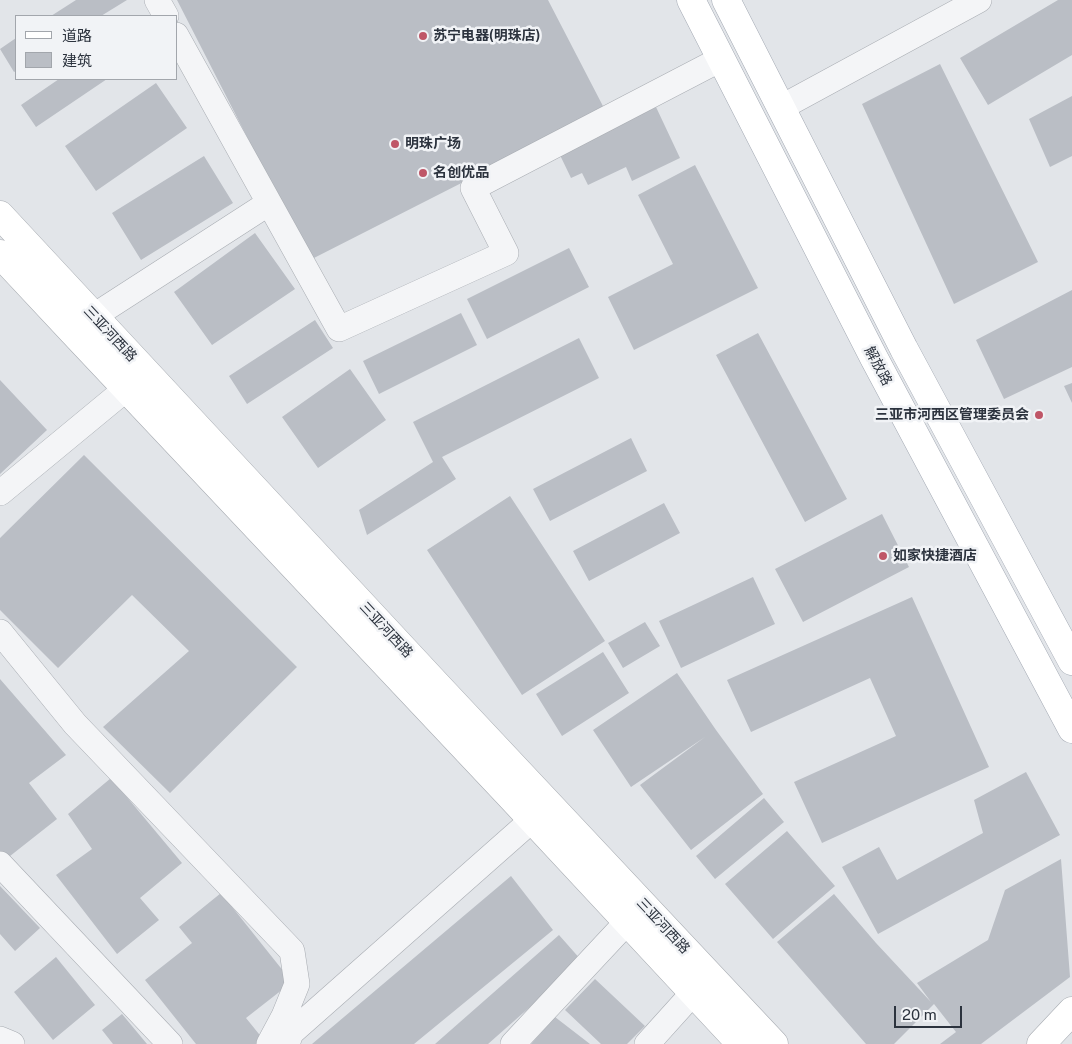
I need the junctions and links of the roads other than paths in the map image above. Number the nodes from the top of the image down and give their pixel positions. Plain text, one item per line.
1 (157, 0) edge
2 (691, 0) edge
3 (726, 0) edge
4 (979, 0) edge
5 (165, 15) edge
6 (178, 39) edge
7 (722, 59) junction
8 (782, 108) junction
9 (269, 203) junction
10 (0, 215) edge
11 (0, 254) edge
12 (94, 316) junction
13 (126, 389) junction
14 (0, 493) edge
15 (0, 632) edge
16 (1072, 660) edge
17 (1072, 729) edge
18 (532, 820) junction
19 (0, 864) edge
20 (627, 922) junction
21 (693, 993) junction
22 (1072, 1011) edge
23 (0, 1039) edge
24 (12, 1044) edge
25 (170, 1044) edge
26 (269, 1044) edge
27 (287, 1044) edge
28 (513, 1044) edge
29 (647, 1044) edge
30 (741, 1044) edge
31 (774, 1044) edge
32 (1041, 1044) edge

1 - 5 street
2 - 7 main road, 解放路
3 - 8 main road
4 - 8 street
6 - 9 street
7 - 9 street
7 - 17 main road, 解放路
8 - 16 main road
9 - 12 street
10 - 12 main road, 三亚河西路
11 - 13 main road, 三亚河西路
12 - 31 main road, 三亚河西路
13 - 14 street
13 - 18 main road, 三亚河西路
15 - 26 street
18 - 20 main road, 三亚河西路
18 - 27 street
19 - 25 street
20 - 21 main road, 三亚河西路
20 - 28 street
21 - 29 street
21 - 30 main road, 三亚河西路
22 - 32 main road
23 - 24 street

